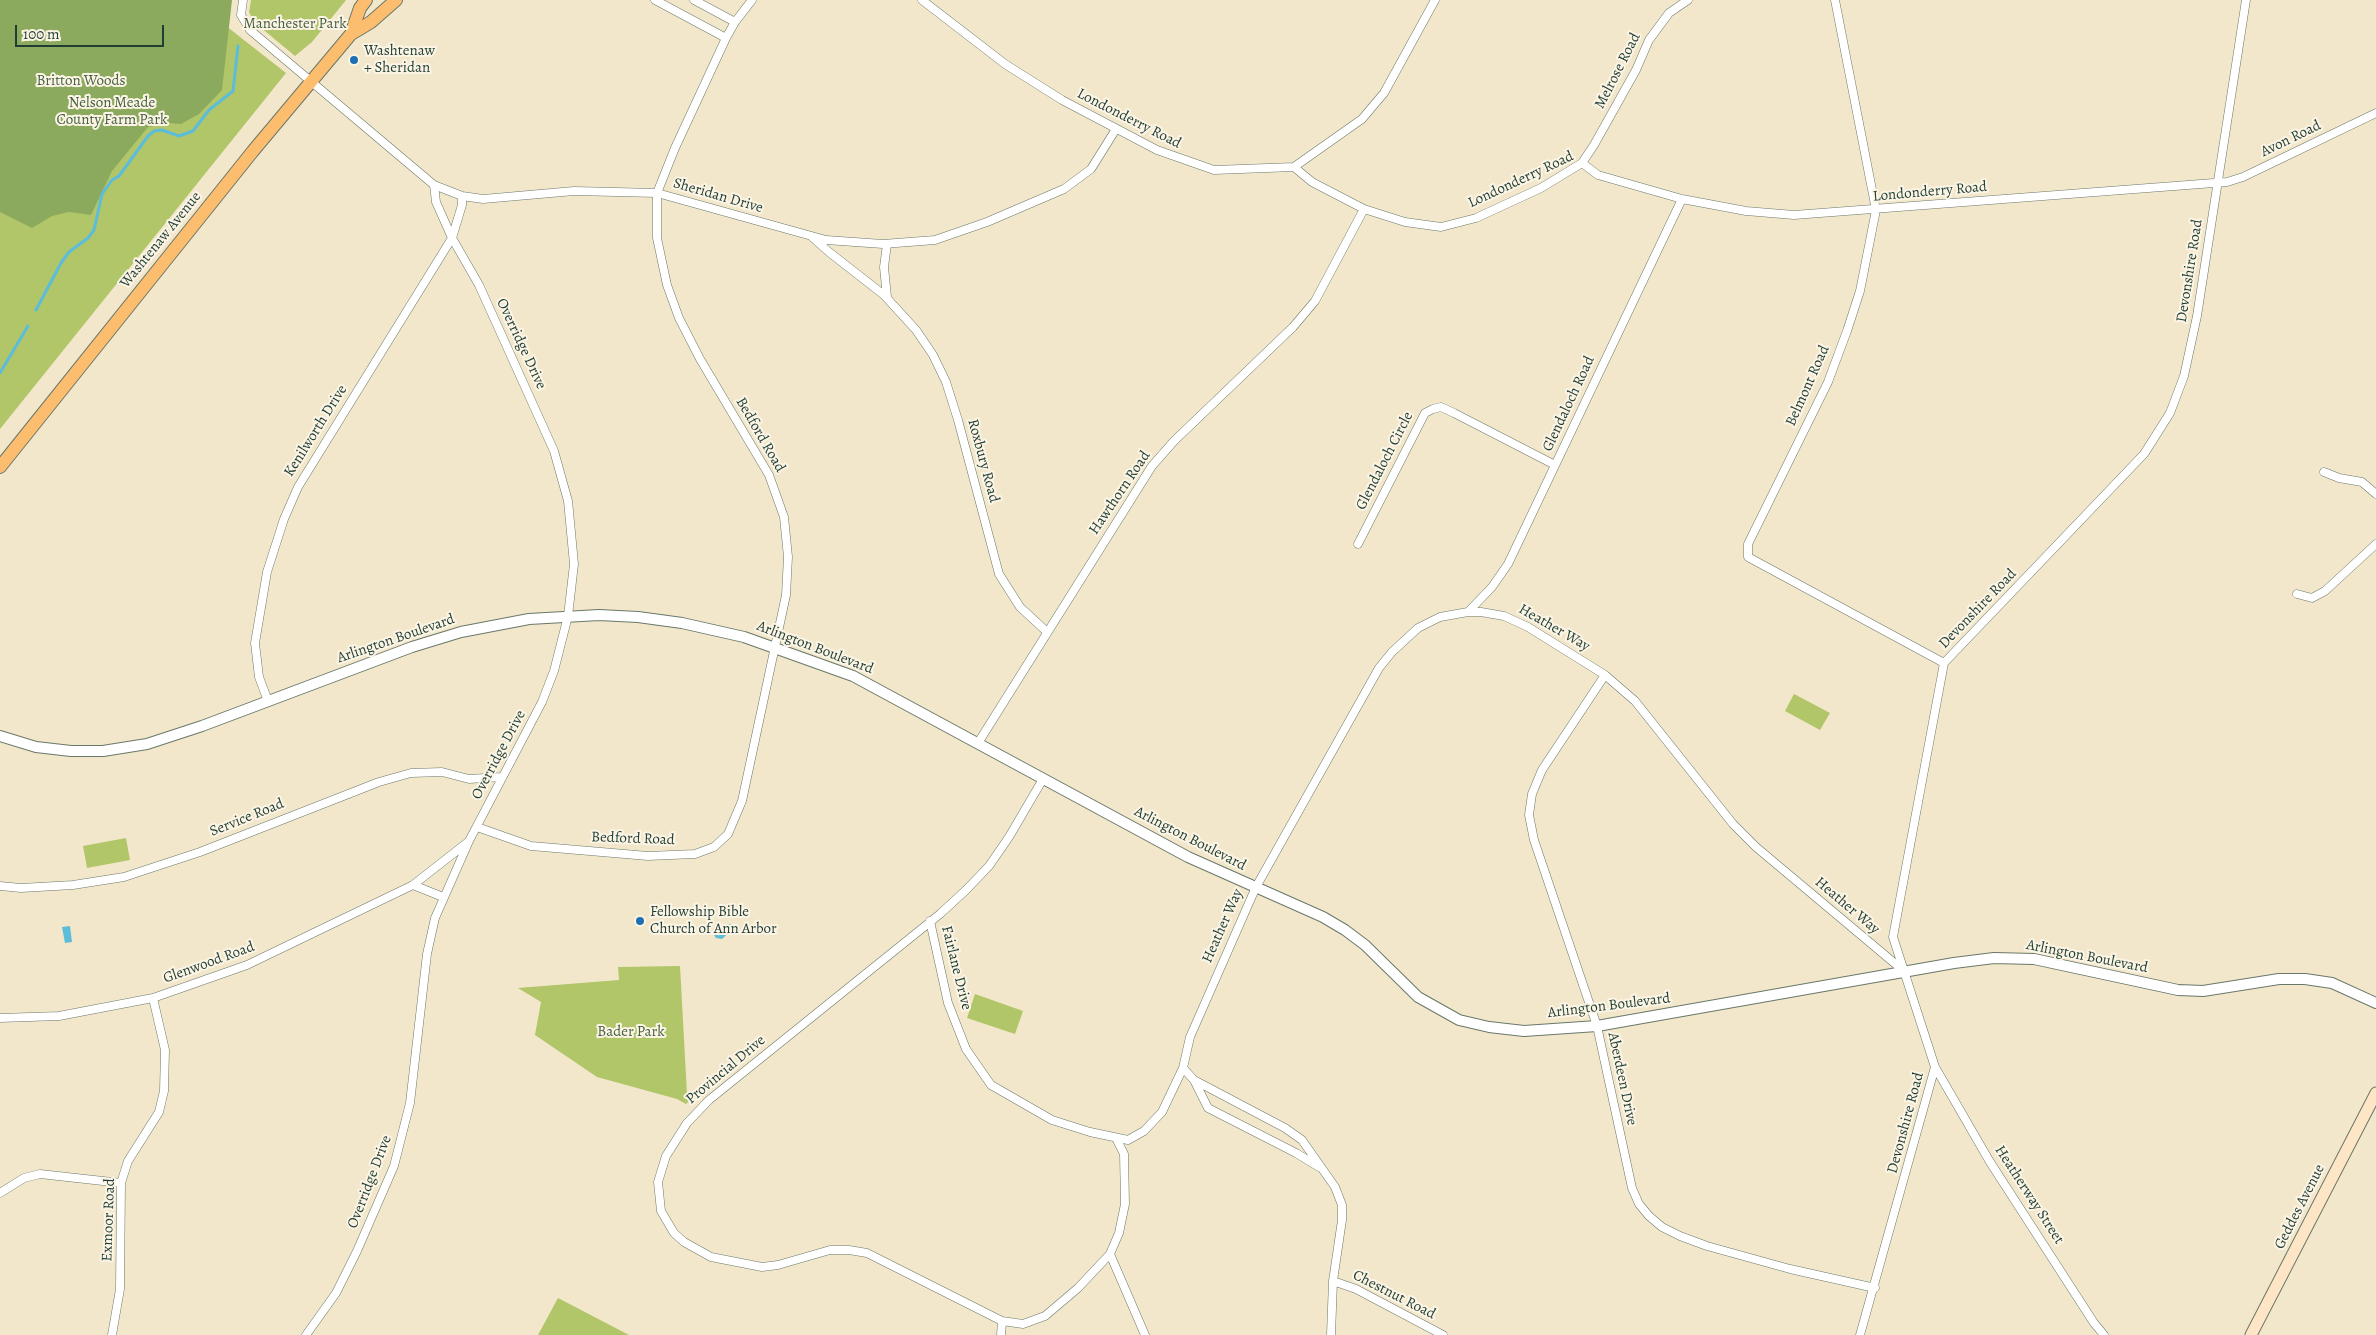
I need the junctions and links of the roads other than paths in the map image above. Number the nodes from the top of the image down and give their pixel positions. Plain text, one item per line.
1 (243, 0) edge
2 (366, 0) edge
3 (655, 0) edge
4 (694, 0) edge
5 (752, 0) edge
6 (922, 0) edge
7 (1435, 0) edge
8 (1688, 0) edge
9 (1835, 0) edge
10 (2246, 0) edge
11 (394, 2) edge
12 (734, 22) junction
13 (351, 34) junction
14 (726, 38) junction
15 (312, 82) junction
16 (2376, 113) edge
17 (1116, 129) junction
18 (1582, 163) junction
19 (1294, 167) junction
20 (2217, 183) junction
21 (434, 185) junction
22 (657, 193) junction
23 (462, 196) junction
24 (1682, 199) junction
25 (1364, 209) junction
26 (1876, 210) junction
27 (812, 236) junction
28 (452, 238) junction
29 (887, 244) junction
30 (887, 297) junction
31 (1555, 466) junction
32 (0, 467) edge
33 (2324, 472) dead end
34 (2376, 494) edge
35 (1358, 544) dead end
36 (2376, 544) edge
37 (2297, 594) dead end
38 (1468, 612) junction
39 (568, 616) junction
40 (1047, 632) junction
41 (775, 648) junction
42 (1944, 663) junction
43 (1605, 675) junction
44 (268, 701) junction
45 (0, 736) edge
46 (978, 742) junction
47 (502, 777) junction
48 (1043, 779) junction
49 (477, 827) junction
50 (469, 842) junction
51 (412, 885) junction
52 (0, 886) edge
53 (1256, 887) junction
54 (443, 897) junction
55 (930, 921) junction
56 (1905, 972) junction
57 (153, 998) junction
58 (2376, 1003) edge
59 (0, 1018) edge
60 (1597, 1026) junction
61 (1935, 1067) junction
62 (1183, 1068) junction
63 (1194, 1080) junction
64 (2376, 1093) edge
65 (1116, 1138) junction
66 (1322, 1169) junction
67 (121, 1183) junction
68 (0, 1193) edge
69 (1110, 1254) junction
70 (1333, 1280) junction
71 (1875, 1288) junction
72 (1002, 1321) junction
73 (112, 1335) edge
74 (306, 1335) edge
75 (1001, 1335) edge
76 (1145, 1335) edge
77 (1331, 1335) edge
78 (1443, 1335) edge
79 (1860, 1335) edge
80 (2104, 1335) edge
81 (2250, 1335) edge

1 - 15 street, Sheridan Drive
2 - 13 main road, Washtenaw Avenue
3 - 14 street
4 - 12 street
5 - 12 street
6 - 17 street, Londonderry Road
7 - 19 street
8 - 18 street, Melrose Road
9 - 26 street, Belmont Road
10 - 20 street, Devonshire Road
11 - 13 main road, Washtenaw Avenue
12 - 14 street
13 - 15 main road, Washtenaw Avenue
14 - 22 street, Bedford Road
15 - 21 street, Sheridan Drive
15 - 32 main road, Washtenaw Avenue
16 - 20 street, Avon Road
17 - 19 street, Londonderry Road
17 - 29 street, Sheridan Drive
18 - 24 street, Londonderry Road
18 - 25 street, Londonderry Road
19 - 25 street, Londonderry Road
20 - 26 street, Londonderry Road
20 - 42 street, Devonshire Road
21 - 23 street, Sheridan Drive
21 - 28 street, Overridge Drive
22 - 23 street, Sheridan Drive
22 - 27 street, Sheridan Drive
22 - 41 street, Bedford Road
23 - 28 street, Kenilworth Drive
24 - 26 street, Londonderry Road
24 - 31 street, Glendaloch Road
25 - 40 street, Hawthorn Road
26 - 42 street, Belmont Road
27 - 29 street, Sheridan Drive
27 - 30 street, Roxbury Road
28 - 39 street, Overridge Drive
28 - 44 street, Kenilworth Drive
29 - 30 street
30 - 40 street, Roxbury Road
31 - 35 street, Glendaloch Circle
31 - 38 street, Glendaloch Road
33 - 34 street
36 - 37 street
38 - 43 street, Heather Way
38 - 53 street, Heather Way
39 - 41 street, Arlington Boulevard
39 - 44 street, Arlington Boulevard
39 - 47 street, Overridge Drive
40 - 46 street, Hawthorn Road
41 - 46 street, Arlington Boulevard
41 - 49 street, Bedford Road
42 - 56 street, Devonshire Road
43 - 56 street, Heather Way
43 - 60 street, Aberdeen Drive
44 - 45 street, Arlington Boulevard
46 - 48 street, Arlington Boulevard
47 - 49 street, Overridge Drive
47 - 52 street, Service Road
48 - 53 street, Arlington Boulevard
48 - 55 street, Provincial Drive
49 - 50 street, Overridge Drive
50 - 51 street, Glenwood Road
50 - 54 street, Overridge Drive
51 - 54 street
51 - 57 street, Glenwood Road
53 - 60 street, Arlington Boulevard
53 - 62 street, Heather Way
54 - 74 street, Overridge Drive
55 - 65 street, Fairlane Drive
55 - 72 street, Provincial Drive
56 - 58 street, Arlington Boulevard
56 - 60 street, Arlington Boulevard
56 - 61 street, Devonshire Road
57 - 59 street, Glenwood Road
57 - 67 street, Exmoor Road
60 - 71 street, Aberdeen Drive
61 - 71 street, Devonshire Road
61 - 80 street, Heatherway Street
62 - 63 street
62 - 65 street, Heather Way
63 - 66 street
63 - 66 street
64 - 81 main road, Geddes Avenue
65 - 69 street, Provincial Drive
66 - 70 street
67 - 68 street
67 - 73 street, Exmoor Road
69 - 72 street, Provincial Drive
69 - 76 street
70 - 77 street
70 - 78 street, Chestnut Road
71 - 79 street, Devonshire Road
72 - 75 street

